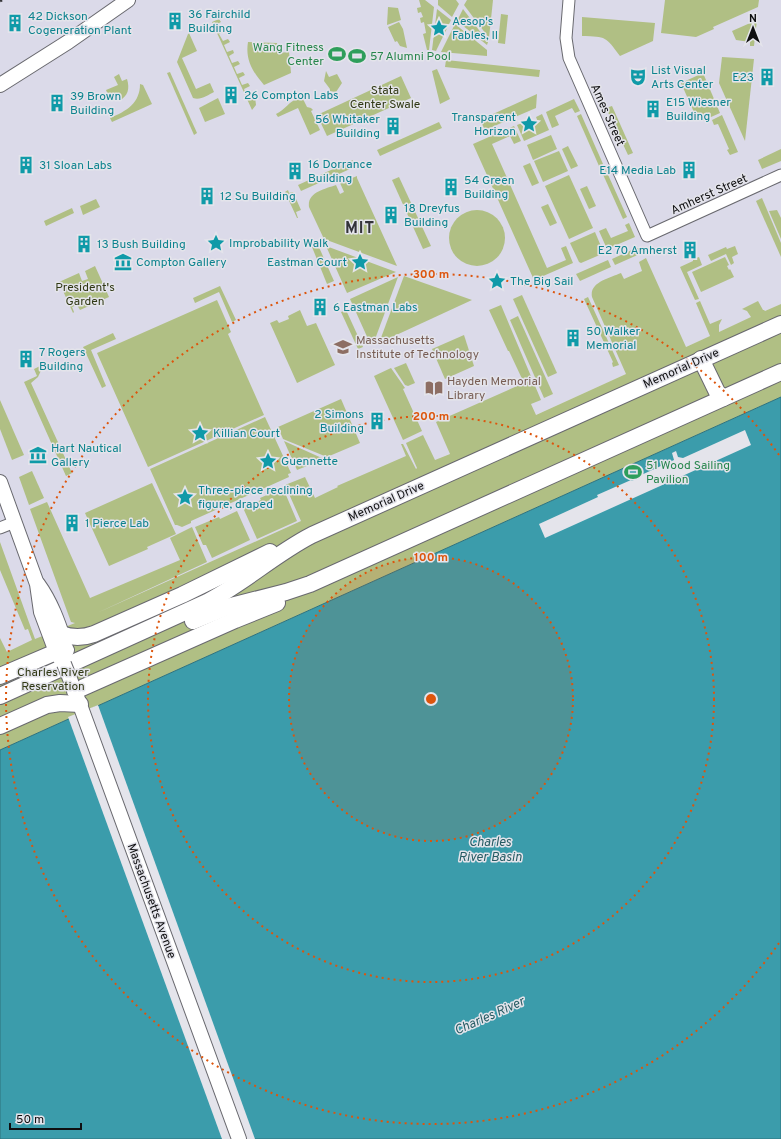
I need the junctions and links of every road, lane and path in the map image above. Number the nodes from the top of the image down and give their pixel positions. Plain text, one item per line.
1 (128, 0) edge
2 (569, 0) edge
3 (0, 85) edge
4 (781, 175) edge
5 (647, 236) joint
6 (781, 324) edge
7 (701, 359) junction
8 (781, 372) edge
9 (723, 398) junction
10 (0, 482) edge
11 (15, 522) junction
12 (0, 528) edge
13 (312, 535) junction
14 (349, 566) junction
15 (37, 584) junction
16 (62, 634) junction
17 (62, 656) junction
18 (0, 676) edge
19 (0, 696) edge
20 (77, 698) junction
21 (0, 708) edge
22 (0, 726) edge
23 (239, 1139) edge

1 - 3 main road
2 - 5 street, Ames Street
4 - 5 street, Amherst Street
6 - 7 highway, Memorial Drive
7 - 9 highway
7 - 13 highway, Memorial Drive
8 - 9 highway
9 - 14 highway
10 - 11 main road, Massachusetts Avenue
11 - 12 street
11 - 15 main road, Massachusetts Avenue
13 - 16 highway
13 - 19 highway, Memorial Drive
14 - 20 highway
14 - 21 highway
15 - 16 main road, Massachusetts Avenue
15 - 17 main road, Massachusetts Avenue
16 - 17 main road, Massachusetts Avenue
17 - 18 highway
17 - 20 main road, Massachusetts Avenue, bridge
20 - 22 highway
20 - 23 main road, Massachusetts Avenue

